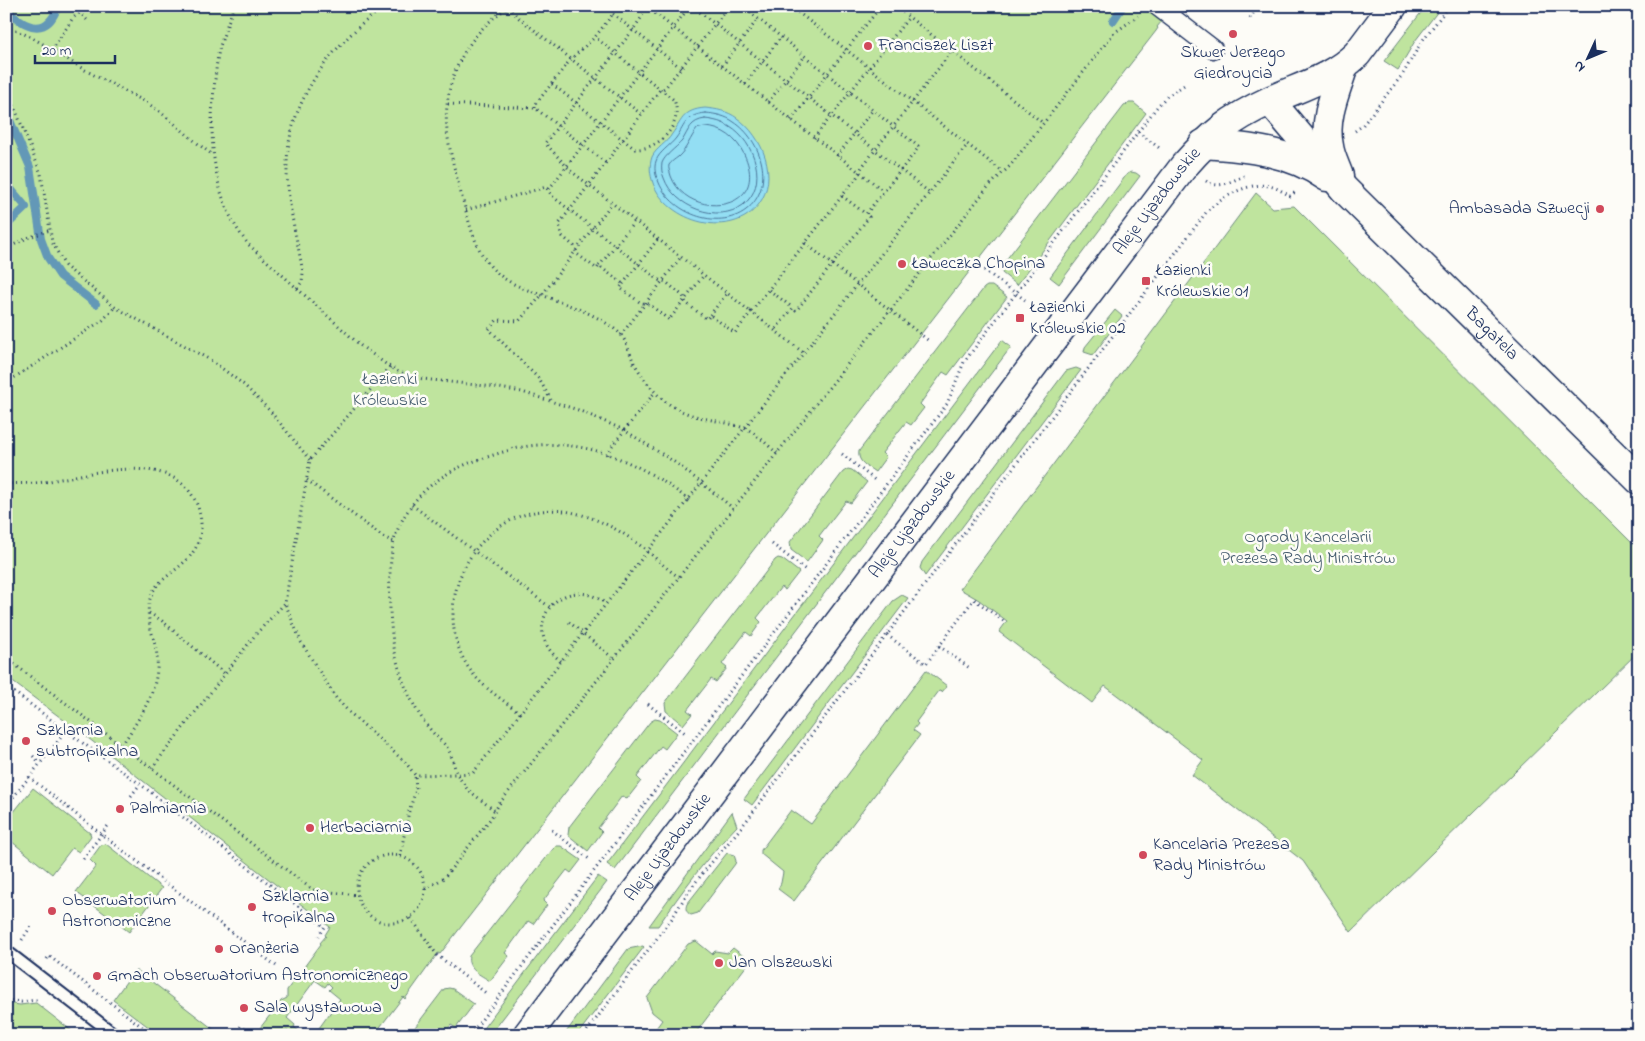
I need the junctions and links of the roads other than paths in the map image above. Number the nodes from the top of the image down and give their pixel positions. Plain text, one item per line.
1 (1393, 6) edge
2 (1149, 10) edge
3 (1213, 49) dead end
4 (1344, 66) junction
5 (1270, 101) junction
6 (1203, 144) junction
7 (1344, 189) junction
8 (1639, 480) edge
9 (6, 951) edge
10 (115, 1035) edge
11 (527, 1035) edge

1 - 4 street
2 - 3 street
4 - 5 street, Aleje Ujazdowskie
4 - 7 street
5 - 6 street, Aleje Ujazdowskie
5 - 7 street, Bagatela
6 - 7 street, Bagatela
6 - 11 street, Aleje Ujazdowskie
7 - 8 street, Bagatela
9 - 10 lane

